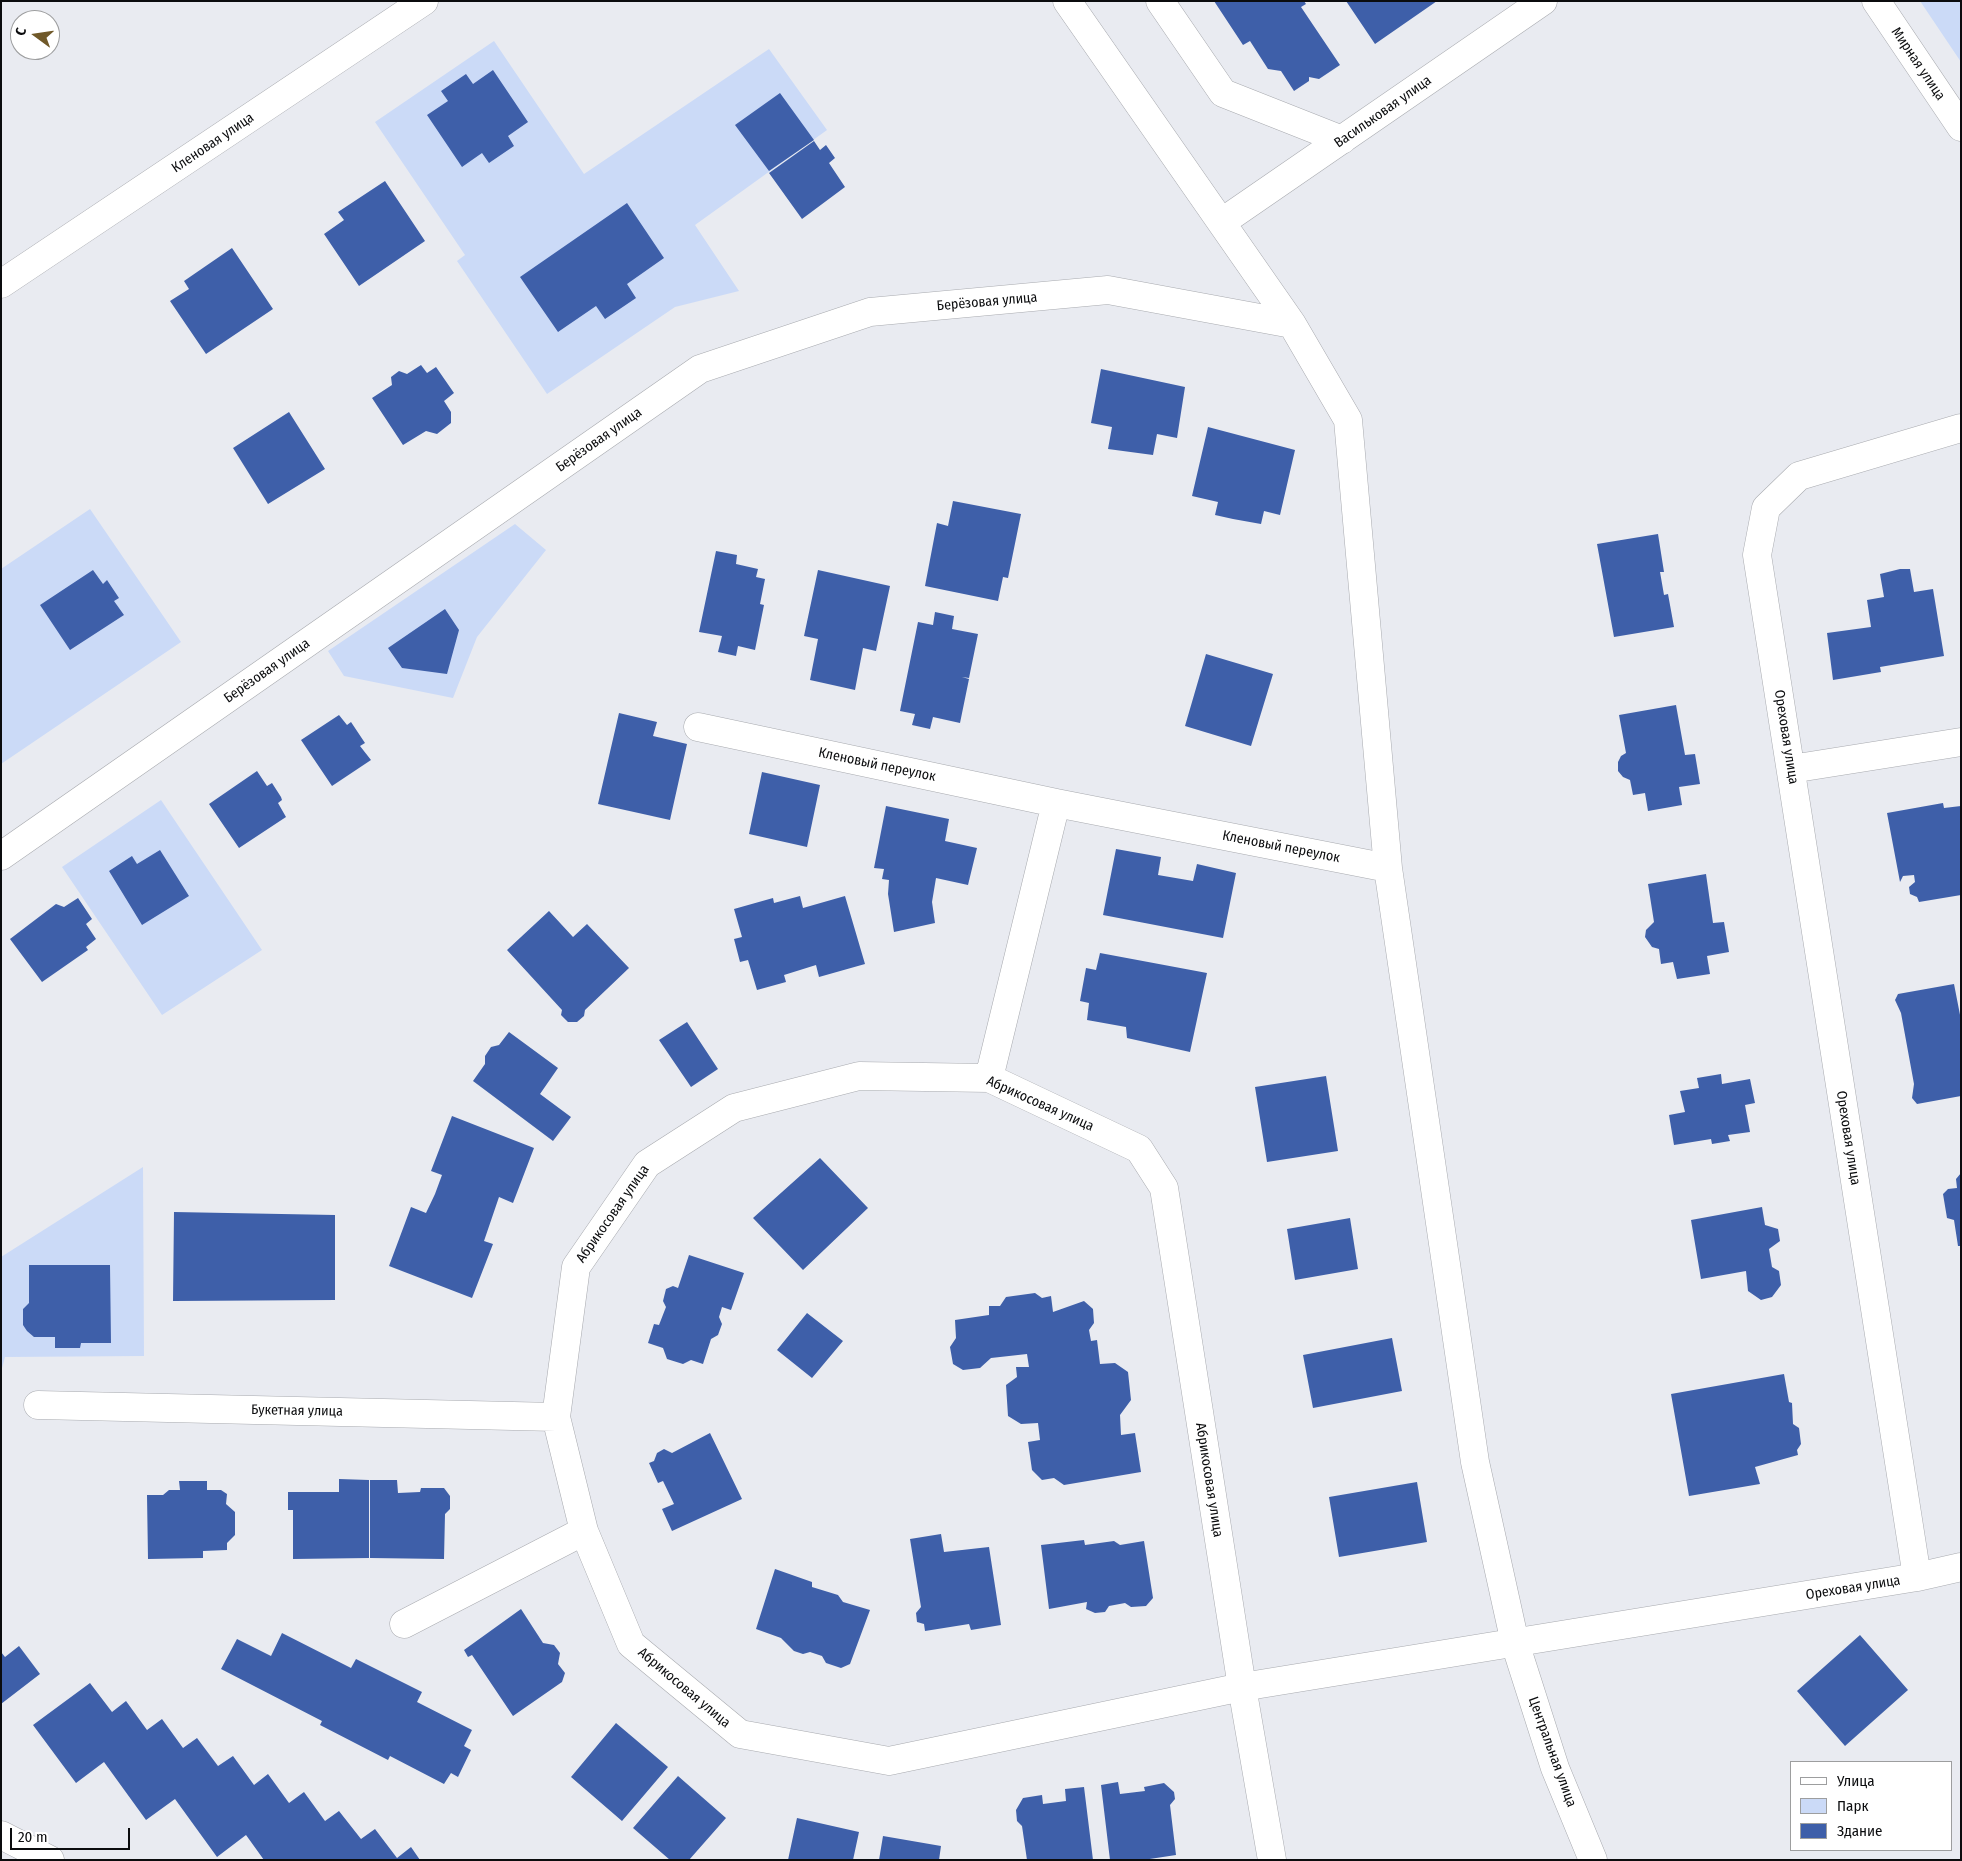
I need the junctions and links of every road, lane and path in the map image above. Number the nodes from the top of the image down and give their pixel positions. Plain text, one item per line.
1 (424, 1) edge
2 (1067, 1) edge
3 (1160, 1) edge
4 (1543, 1) edge
5 (1876, 1) edge
6 (1961, 127) edge
7 (1342, 140) junction
8 (1222, 222) junction
9 (1, 284) edge
10 (1292, 324) junction
11 (1961, 428) edge
12 (698, 727) dead end
13 (1961, 742) edge
14 (1791, 769) junction
15 (1056, 803) junction
16 (1, 856) edge
17 (1388, 868) junction
18 (989, 1078) junction
19 (38, 1406) dead end
20 (556, 1417) junction
21 (584, 1531) junction
22 (1961, 1568) edge
23 (1917, 1577) junction
24 (404, 1624) dead end
25 (1515, 1643) junction
26 (1242, 1686) junction
27 (1, 1835) edge
28 (50, 1860) edge
29 (1272, 1860) edge
30 (1593, 1860) edge

1 - 9 street, Кленовая улица
2 - 8 street, Центральная улица
3 - 7 street
4 - 7 street, Васильковая улица
5 - 6 street, Мирная улица
7 - 8 street, Васильковая улица
8 - 10 street, Центральная улица
10 - 16 street, Берёзовая улица
10 - 17 street, Центральная улица
11 - 14 street, Ореховая улица
12 - 15 street, Кленовый переулок
13 - 14 street
14 - 23 street, Ореховая улица
15 - 17 street, Кленовый переулок
15 - 18 street
17 - 25 street, Центральная улица
18 - 20 street, Абрикосовая улица
18 - 26 street, Абрикосовая улица
19 - 20 street, Букетная улица
20 - 21 street, Абрикосовая улица
21 - 24 street
21 - 26 street, Абрикосовая улица
22 - 23 street
23 - 25 street, Ореховая улица
25 - 26 street, Абрикосовая улица
25 - 30 street, Центральная улица
26 - 29 street, Абрикосовая улица
27 - 28 street

